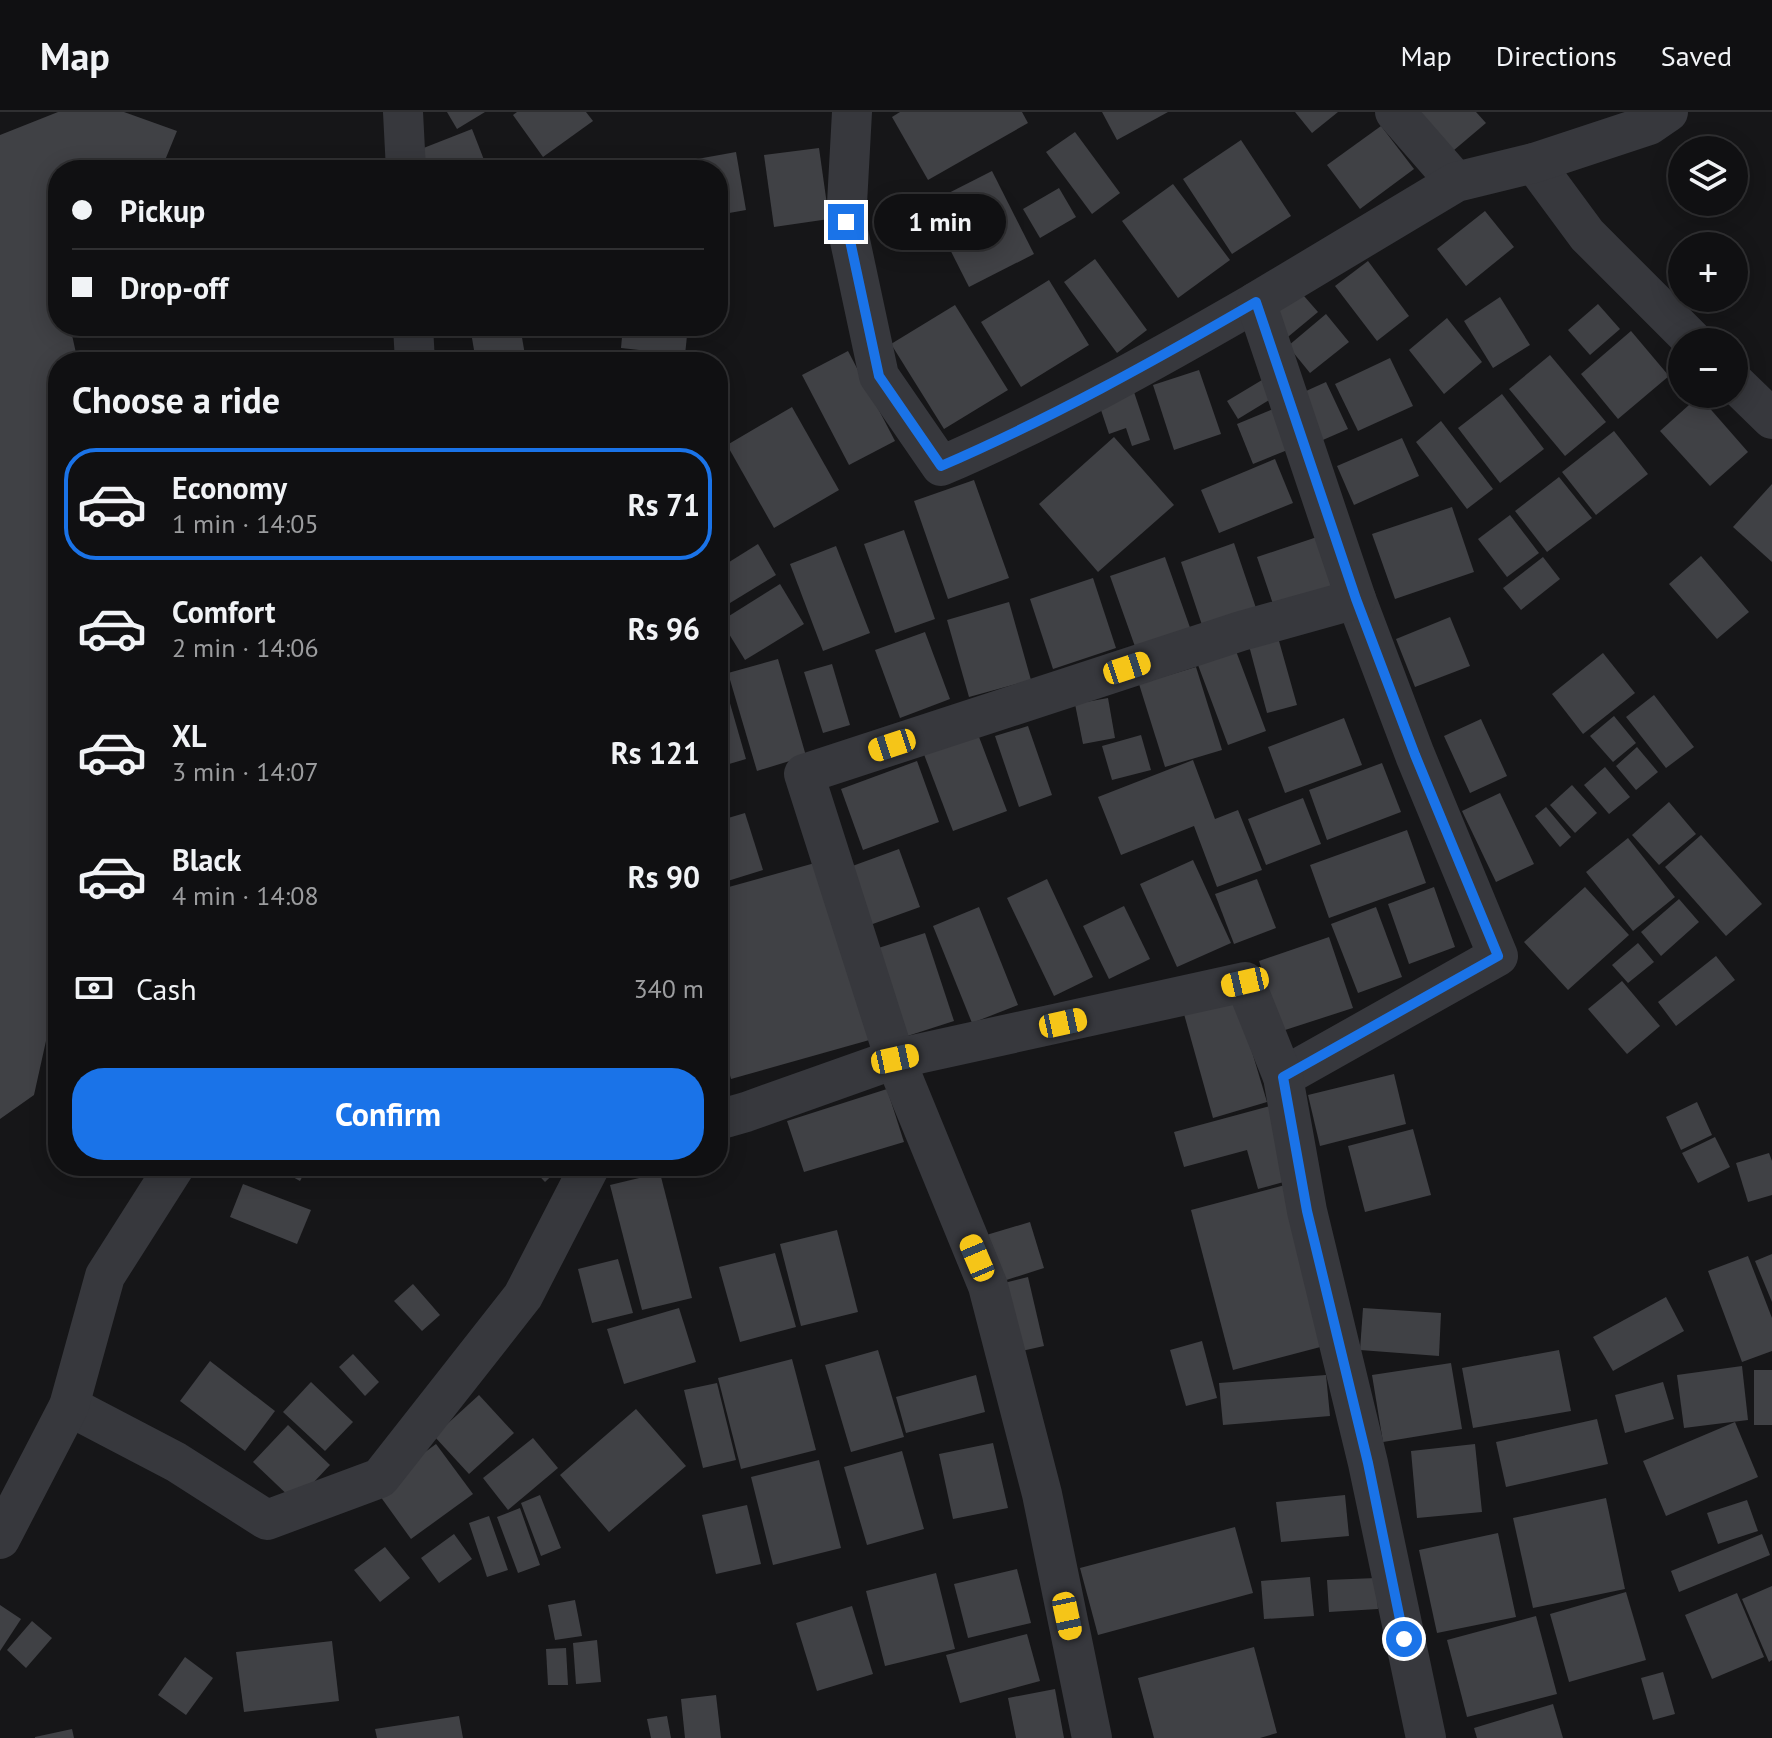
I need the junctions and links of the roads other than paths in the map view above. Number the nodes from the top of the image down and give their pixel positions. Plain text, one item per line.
1 (403, 112) edge
2 (852, 112) edge
3 (1395, 112) edge
4 (1668, 112) edge
5 (405, 160) edge
6 (1534, 163) junction
7 (1456, 182) junction
8 (1256, 302) junction
9 (1680, 328) edge
10 (1748, 396) edge
11 (1772, 419) edge
12 (1356, 599) junction
13 (895, 1059) junction
14 (1283, 1077) junction
15 (728, 1117) edge
16 (169, 1176) edge
17 (585, 1176) edge
18 (69, 1406) junction
19 (0, 1539) edge
20 (1092, 1738) edge
21 (1426, 1738) edge

1 - 5 street
2 - 8 street
3 - 7 street
4 - 6 street
6 - 7 street
6 - 9 street
7 - 8 street
8 - 12 street
10 - 11 street
12 - 13 street
12 - 14 street
13 - 14 street
13 - 15 street
13 - 20 street
14 - 21 street
16 - 18 street
17 - 18 street
18 - 19 street

